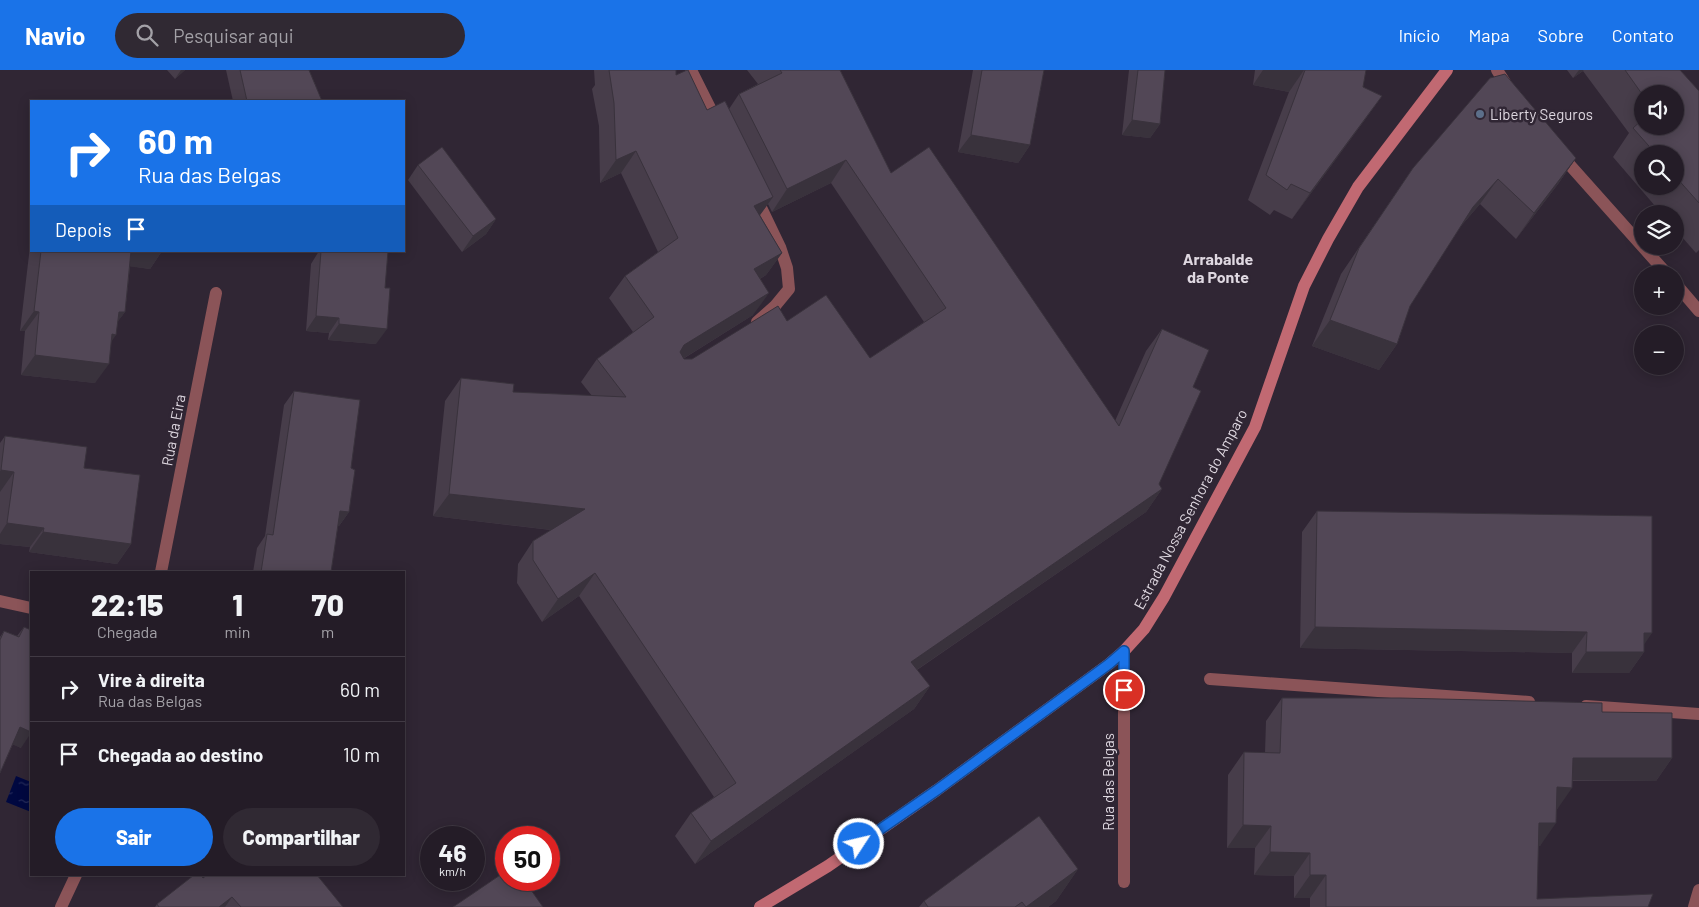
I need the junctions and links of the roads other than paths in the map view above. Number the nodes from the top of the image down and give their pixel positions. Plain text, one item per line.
1 (691, 70) edge
2 (1447, 70) edge
3 (1497, 70) edge
4 (1518, 102) edge
5 (724, 136) edge
6 (1551, 144) edge
7 (750, 185) edge
8 (1659, 265) edge
9 (1684, 290) edge
10 (216, 293) dead end
11 (1695, 299) edge
12 (1699, 311) edge
13 (750, 326) edge
14 (161, 571) edge
15 (0, 601) edge
16 (30, 608) edge
17 (1124, 651) junction
18 (1210, 679) dead end
19 (1542, 703) edge
20 (1572, 705) edge
21 (1699, 714) edge
22 (76, 876) edge
23 (1124, 882) dead end
24 (1699, 890) edge
25 (61, 907) edge
26 (760, 907) edge
27 (1694, 907) edge

1 - 5 street
2 - 17 main road, Estrada Nossa Senhora do Amparo
3 - 4 street
6 - 8 street
7 - 13 street
9 - 11 street
10 - 14 street, Rua da Eira
11 - 12 street
15 - 16 street
17 - 23 street, Rua das Belgas
17 - 26 main road, Estrada Nossa Senhora do Amparo
18 - 19 street
20 - 21 street
22 - 25 street
24 - 27 street

